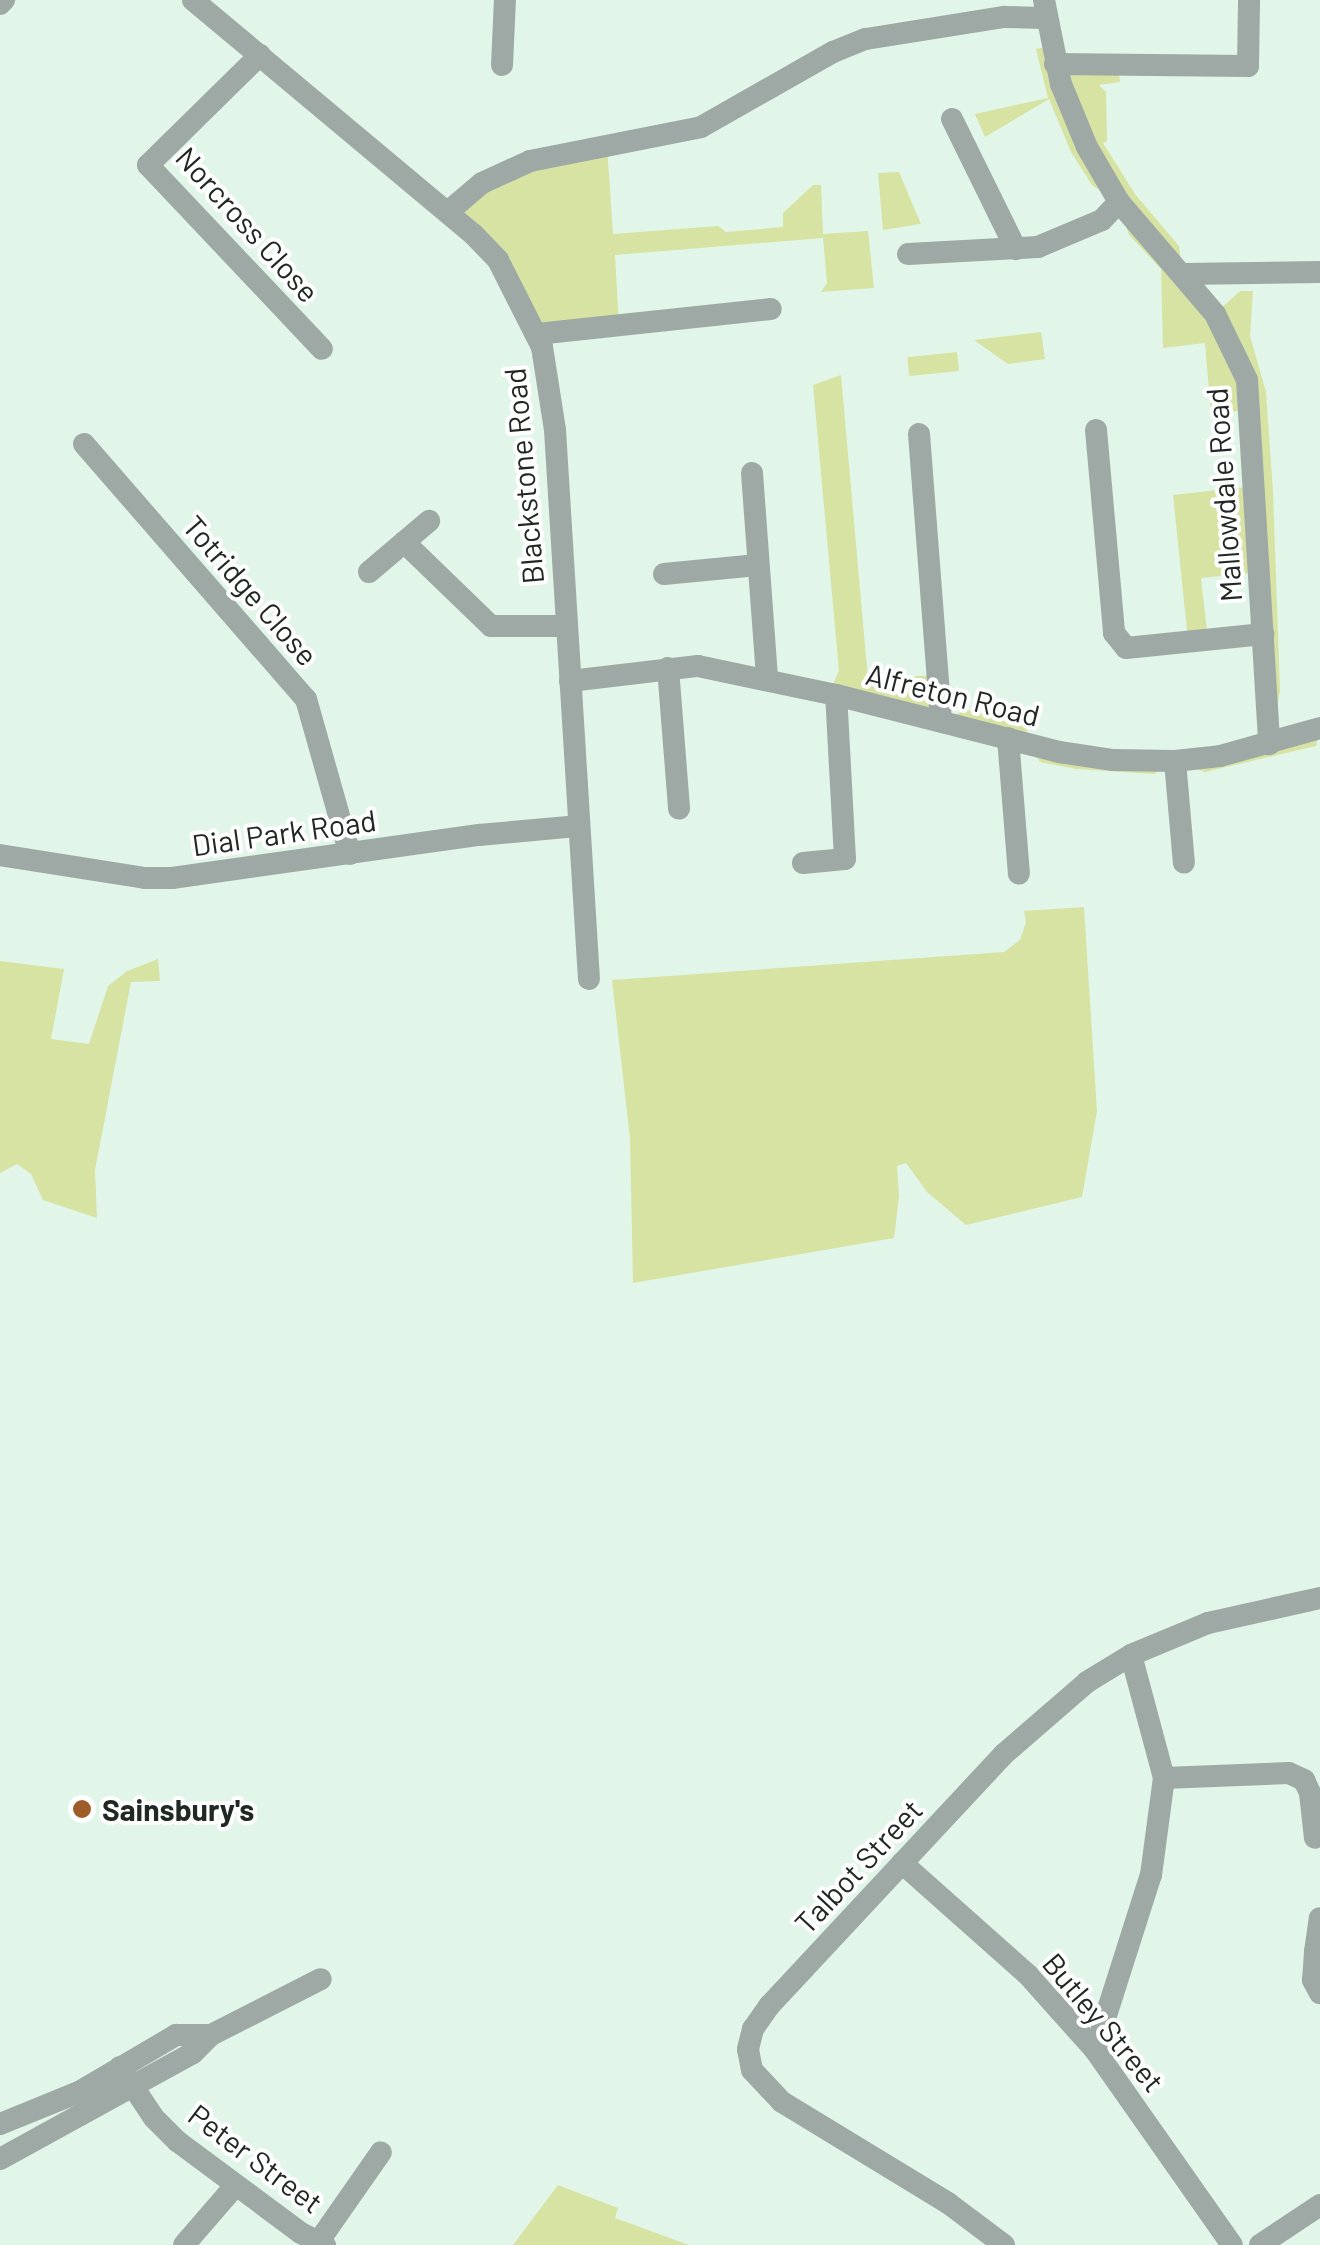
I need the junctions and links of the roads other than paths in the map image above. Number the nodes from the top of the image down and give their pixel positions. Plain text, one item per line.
1 (193, 0) edge
2 (505, 0) edge
3 (1250, 0) edge
4 (1044, 9) edge
5 (260, 55) junction
6 (1055, 64) junction
7 (502, 65) dead end
8 (952, 119) dead end
9 (1118, 202) junction
10 (448, 211) junction
11 (1016, 249) junction
12 (908, 254) dead end
13 (1320, 272) edge
14 (1183, 274) junction
15 (770, 309) dead end
16 (536, 334) junction
17 (322, 349) dead end
18 (1096, 430) dead end
19 (919, 434) dead end
20 (84, 444) dead end
21 (752, 473) dead end
22 (429, 521) dead end
23 (404, 542) junction
24 (758, 565) junction
25 (369, 572) dead end
26 (664, 574) dead end
27 (564, 626) junction
28 (1263, 634) junction
29 (668, 668) junction
30 (767, 680) junction
31 (570, 681) junction
32 (836, 694) junction
33 (941, 720) junction
34 (1320, 728) edge
35 (1008, 738) junction
36 (1270, 744) junction
37 (1176, 762) junction
38 (679, 809) dead end
39 (577, 826) junction
40 (350, 854) junction
41 (0, 856) edge
42 (803, 863) dead end
43 (1184, 863) dead end
44 (1019, 874) dead end
45 (589, 978) dead end
46 (1320, 1598) edge
47 (1132, 1656) junction
48 (1164, 1778) junction
49 (1315, 1838) dead end
50 (902, 1863) junction
51 (1320, 1918) edge
52 (1318, 1952) edge
53 (320, 1980) dead end
54 (1320, 1993) edge
55 (1095, 2050) junction
56 (126, 2077) junction
57 (0, 2124) edge
58 (381, 2152) dead end
59 (0, 2159) edge
60 (235, 2186) junction
61 (1320, 2205) edge
62 (308, 2241) edge
63 (184, 2245) edge
64 (1004, 2245) edge
65 (1232, 2245) edge
66 (1260, 2245) edge

1 - 5 street, Blackstone Road
2 - 7 street
3 - 6 street
4 - 6 street, Mallowdale Road
4 - 10 street
5 - 10 street, Blackstone Road
5 - 17 street, Norcross Close
6 - 9 street, Mallowdale Road
8 - 11 street
9 - 11 street
9 - 14 street, Mallowdale Road
10 - 16 street, Blackstone Road
11 - 12 street
13 - 14 street
14 - 28 street, Mallowdale Road
15 - 16 street
16 - 27 street, Blackstone Road
18 - 28 street
19 - 33 street
20 - 40 street, Totridge Close
21 - 24 street
22 - 23 street
23 - 25 street
23 - 27 street
24 - 26 street
24 - 30 street
27 - 31 street, Blackstone Road
28 - 36 street, Mallowdale Road
29 - 30 street, Alfreton Road
29 - 31 street, Alfreton Road
29 - 38 street
30 - 32 street, Alfreton Road
31 - 39 street, Blackstone Road
32 - 33 street, Alfreton Road
32 - 42 street
33 - 35 street, Alfreton Road
34 - 36 street, Alfreton Road
35 - 37 street, Alfreton Road
35 - 44 street
36 - 37 street, Alfreton Road
37 - 43 street
39 - 40 street, Dial Park Road
39 - 45 street, Blackstone Road
40 - 41 street, Dial Park Road
46 - 47 street, Talbot Street
47 - 48 street
47 - 50 street, Talbot Street
48 - 49 street
48 - 55 street
50 - 55 street, Butley Street
50 - 64 street, Talbot Street
51 - 52 street
52 - 54 street
53 - 56 street
55 - 65 street, Butley Street
56 - 57 street
56 - 59 street
56 - 60 street, Peter Street
58 - 62 street
60 - 62 street, Peter Street
60 - 63 street
61 - 66 street

